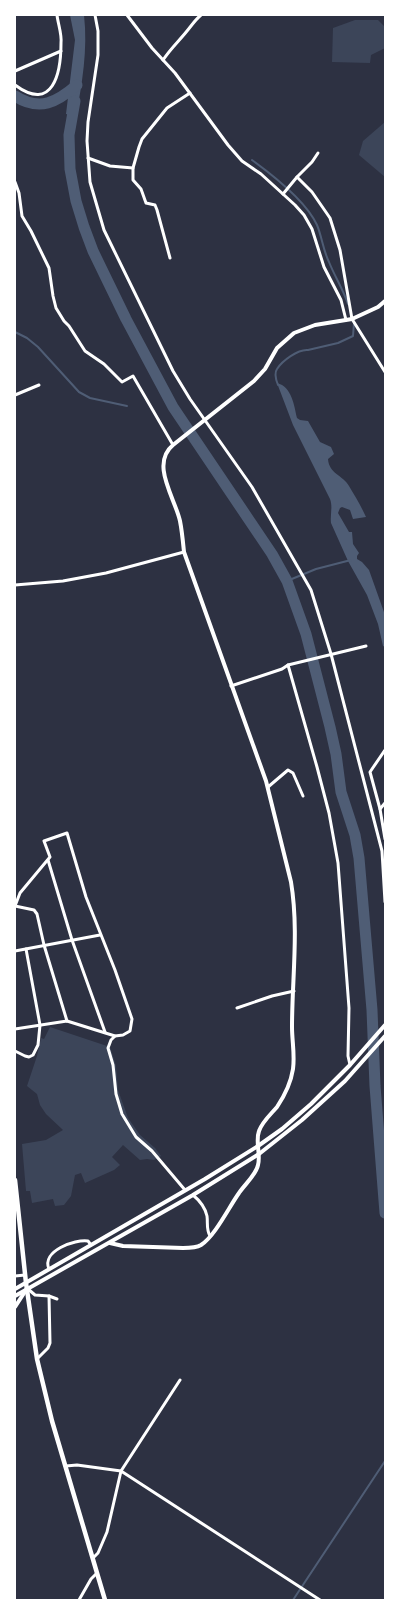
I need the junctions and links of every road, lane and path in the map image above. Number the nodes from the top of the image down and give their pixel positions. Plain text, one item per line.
1 (57, 15) edge
2 (94, 15) edge
3 (127, 15) edge
4 (201, 15) edge
5 (61, 51) junction
6 (163, 60) junction
7 (15, 71) edge
8 (15, 85) edge
9 (190, 93) junction
10 (318, 153) dead end
11 (88, 158) junction
12 (133, 168) junction
13 (297, 177) junction
14 (15, 182) edge
15 (284, 194) junction
16 (170, 258) dead end
17 (385, 301) edge
18 (352, 319) junction
19 (346, 320) junction
20 (385, 372) edge
21 (39, 386) dead end
22 (15, 395) edge
23 (204, 419) junction
24 (173, 445) junction
25 (184, 552) junction
26 (15, 585) edge
27 (366, 646) dead end
28 (332, 654) junction
29 (288, 665) junction
30 (231, 686) junction
31 (385, 750) edge
32 (267, 787) junction
33 (303, 796) dead end
34 (385, 803) edge
35 (380, 809) junction
36 (385, 839) edge
37 (48, 860) junction
38 (385, 902) edge
39 (15, 906) edge
40 (100, 935) junction
41 (72, 940) junction
42 (44, 945) junction
43 (26, 949) junction
44 (15, 951) edge
45 (294, 991) junction
46 (237, 1008) dead end
47 (67, 1021) junction
48 (40, 1025) junction
49 (385, 1025) edge
50 (15, 1029) edge
51 (105, 1033) junction
52 (115, 1036) junction
53 (385, 1036) edge
54 (15, 1051) edge
55 (350, 1065) junction
56 (258, 1146) junction
57 (259, 1154) junction
58 (15, 1180) edge
59 (185, 1190) junction
60 (193, 1194) junction
61 (210, 1236) junction
62 (110, 1243) junction
63 (91, 1245) junction
64 (49, 1268) junction
65 (25, 1275) junction
66 (15, 1276) edge
67 (26, 1283) junction
68 (15, 1289) edge
69 (27, 1289) junction
70 (15, 1296) edge
71 (49, 1296) junction
72 (56, 1299) dead end
73 (15, 1307) edge
74 (38, 1358) junction
75 (180, 1380) dead end
76 (66, 1466) junction
77 (122, 1471) junction
78 (93, 1558) junction
79 (97, 1573) junction
80 (79, 1600) edge
81 (105, 1600) edge
82 (320, 1600) edge

1 - 5 street
2 - 11 street
3 - 6 street
4 - 6 street
5 - 7 street
5 - 8 street
6 - 9 street
9 - 12 street
9 - 15 street
10 - 13 street
11 - 12 street
11 - 23 street
12 - 16 street
13 - 15 street
13 - 18 street
14 - 24 street
15 - 19 street
17 - 18 street
18 - 19 street
18 - 20 street
19 - 23 street
21 - 22 street
23 - 24 street
23 - 28 street
24 - 25 street
25 - 26 street
25 - 30 street
27 - 28 street
28 - 29 street
28 - 38 street
29 - 30 street
29 - 55 street
30 - 32 street
31 - 35 street
32 - 33 street
32 - 45 street
34 - 35 street
35 - 36 street
37 - 39 street
37 - 40 street
37 - 41 street
39 - 42 street
40 - 41 street
40 - 52 street
41 - 42 street
41 - 51 street
42 - 43 street
42 - 47 street
43 - 44 street
43 - 48 street
45 - 46 street
45 - 56 street
47 - 48 street
47 - 51 street
48 - 50 street
48 - 54 street
49 - 55 street
51 - 52 street
52 - 59 street
53 - 57 street
55 - 56 street
56 - 57 street
56 - 59 street
57 - 60 street
57 - 61 street
58 - 65 main road
59 - 63 street
60 - 61 street
60 - 62 street
61 - 62 street
62 - 69 street
63 - 64 street
63 - 64 street
64 - 67 street
65 - 66 street
65 - 67 main road
67 - 68 street
67 - 69 main road
69 - 70 street
69 - 71 street
69 - 73 street
69 - 74 main road
71 - 72 street
71 - 74 street
74 - 76 main road
75 - 77 street
76 - 77 street
76 - 78 main road
77 - 78 street
77 - 82 street
78 - 79 main road
79 - 80 street
79 - 81 main road

